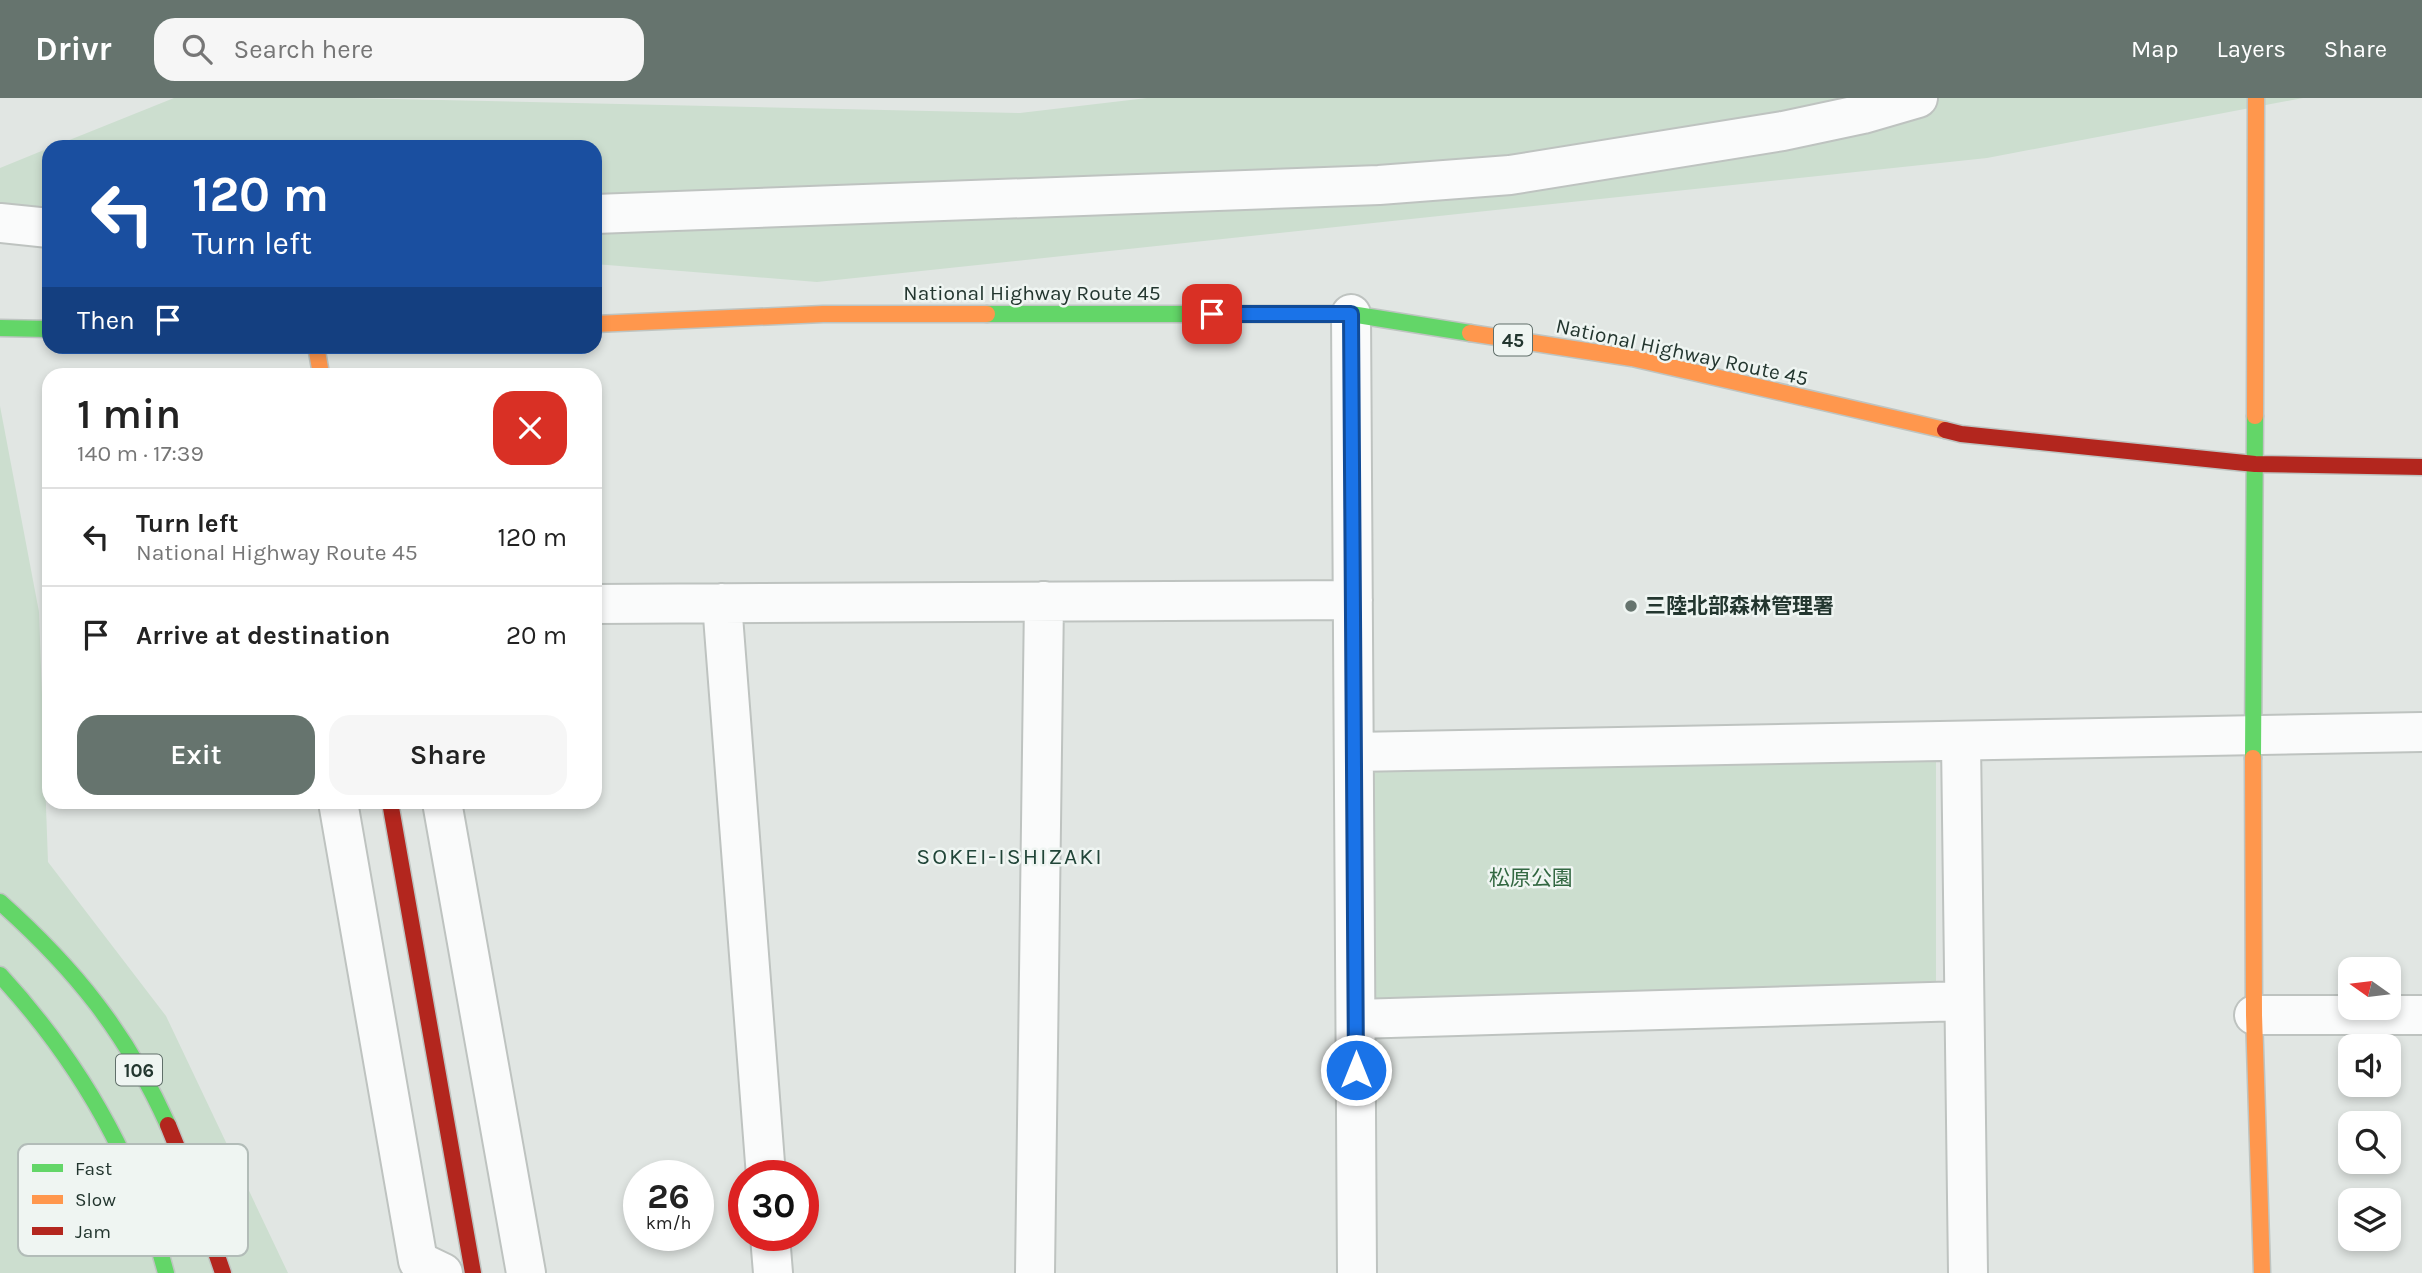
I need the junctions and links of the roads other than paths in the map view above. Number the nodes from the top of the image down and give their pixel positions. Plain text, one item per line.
1 (1918, 98) edge
2 (2256, 98) edge
3 (602, 214) edge
4 (0, 223) edge
5 (42, 227) edge
6 (1351, 314) junction
7 (602, 324) edge
8 (0, 328) edge
9 (42, 330) edge
10 (2255, 464) junction
11 (2422, 467) edge
12 (1353, 600) junction
13 (1044, 601) junction
14 (722, 603) junction
15 (602, 604) edge
16 (2422, 732) edge
17 (2253, 737) junction
18 (1961, 742) junction
19 (1354, 752) junction
20 (339, 809) edge
21 (391, 809) edge
22 (443, 809) edge
23 (0, 902) edge
24 (0, 975) edge
25 (1964, 1001) junction
26 (2254, 1015) junction
27 (2422, 1015) edge
28 (1356, 1019) junction
29 (119, 1144) edge
30 (176, 1144) edge
31 (765, 1160) edge
32 (771, 1251) edge
33 (161, 1256) edge
34 (217, 1256) edge
35 (166, 1273) edge
36 (223, 1273) edge
37 (443, 1273) edge
38 (473, 1273) edge
39 (526, 1273) edge
40 (773, 1273) edge
41 (1035, 1273) edge
42 (1357, 1273) edge
43 (1968, 1273) edge
44 (2262, 1273) edge

1 - 3 street
2 - 10 main road
4 - 5 street
6 - 7 main road, National Highway Route 45 / 45
6 - 10 main road, National Highway Route 45 / 45
6 - 12 street
8 - 9 main road
10 - 11 main road, National Highway Route 45 / 45
10 - 17 main road
12 - 13 street
12 - 19 street
13 - 14 street
13 - 41 street
14 - 15 street
14 - 31 street
16 - 17 street
17 - 18 street
17 - 26 main road
18 - 19 street
18 - 25 street
19 - 28 street
20 - 37 street
21 - 38 main road
22 - 39 street
23 - 30 main road, 106
24 - 29 main road, 106
25 - 28 street
25 - 43 street
26 - 27 street
26 - 44 main road
28 - 42 street
32 - 40 street
33 - 35 main road, 106
34 - 36 main road, 106

